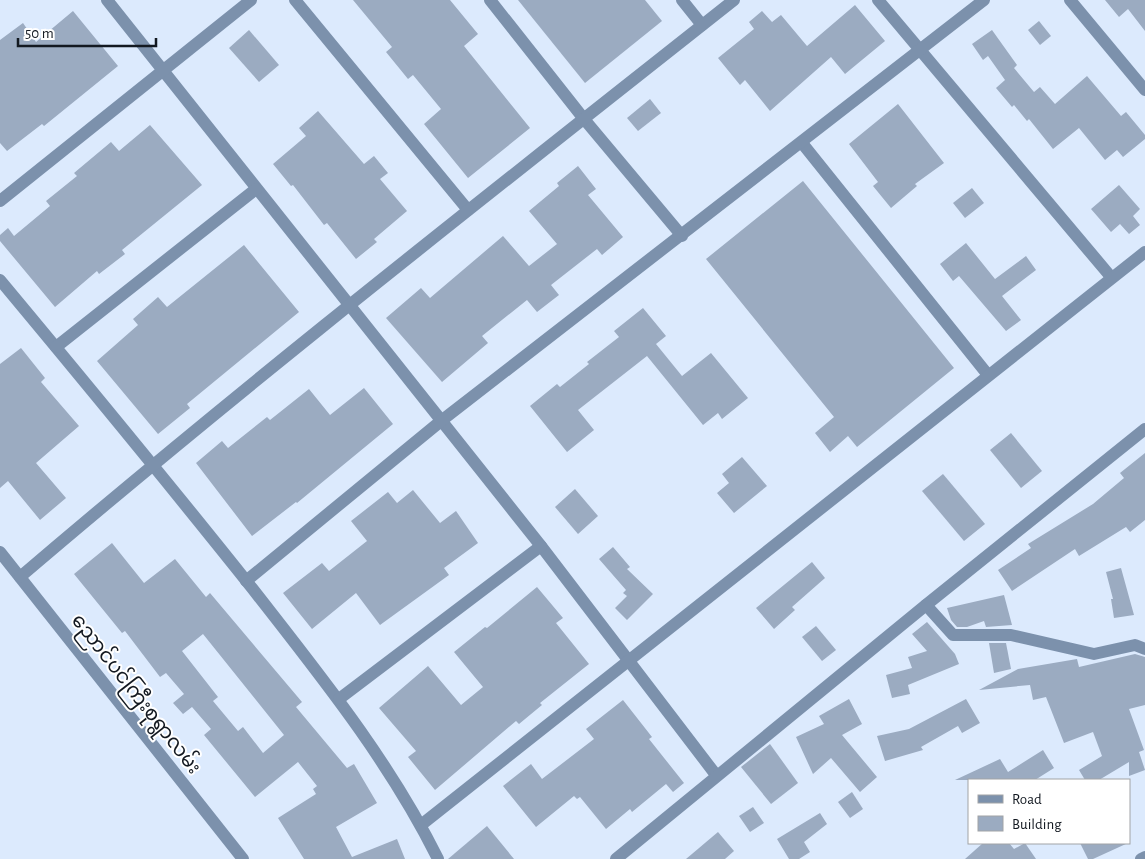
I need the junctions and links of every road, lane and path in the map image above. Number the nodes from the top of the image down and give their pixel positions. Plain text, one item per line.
1 (107, 0) edge
2 (251, 0) edge
3 (295, 0) edge
4 (490, 0) edge
5 (682, 0) edge
6 (734, 0) edge
7 (878, 0) edge
8 (984, 0) edge
9 (1070, 0) edge
10 (702, 25) junction
11 (921, 51) junction
12 (162, 71) junction
13 (1145, 90) edge
14 (584, 119) junction
15 (802, 143) junction
16 (256, 189) junction
17 (0, 201) edge
18 (468, 210) junction
19 (682, 236) junction
20 (1145, 252) edge
21 (1111, 277) junction
22 (0, 280) edge
23 (348, 305) junction
24 (56, 346) junction
25 (988, 375) junction
26 (441, 421) junction
27 (1145, 429) edge
28 (153, 463) junction
29 (541, 546) junction
30 (0, 552) edge
31 (20, 577) junction
32 (246, 581) junction
33 (926, 605) junction
34 (1145, 649) edge
35 (629, 660) junction
36 (339, 699) junction
37 (716, 775) junction
38 (421, 825) junction
39 (1145, 857) edge
40 (243, 859) edge
41 (438, 859) edge
42 (616, 859) edge
43 (1141, 859) edge

1 - 12 street
2 - 12 street
3 - 18 street
4 - 14 street
5 - 10 street
6 - 10 street
7 - 11 street
8 - 11 street
9 - 13 street
10 - 14 street
11 - 15 street
11 - 21 street
12 - 16 street
12 - 17 street
14 - 18 street
14 - 19 street
15 - 19 street
15 - 25 street
16 - 23 street
16 - 24 street
18 - 23 street
19 - 26 street
20 - 21 street
21 - 25 street
22 - 24 street
23 - 26 street
23 - 28 street
24 - 28 street
25 - 35 street
26 - 29 street
26 - 32 street
27 - 33 street
28 - 31 street
28 - 32 street
29 - 35 street
29 - 36 street
30 - 31 street, ညောင်ပင်ကြီးစုရွာလမ်း
31 - 40 street, ညောင်ပင်ကြီးစုရွာလမ်း
32 - 36 street
33 - 34 street
33 - 37 street
35 - 37 street
35 - 38 street
36 - 38 street
37 - 42 street
38 - 41 street
39 - 43 street

